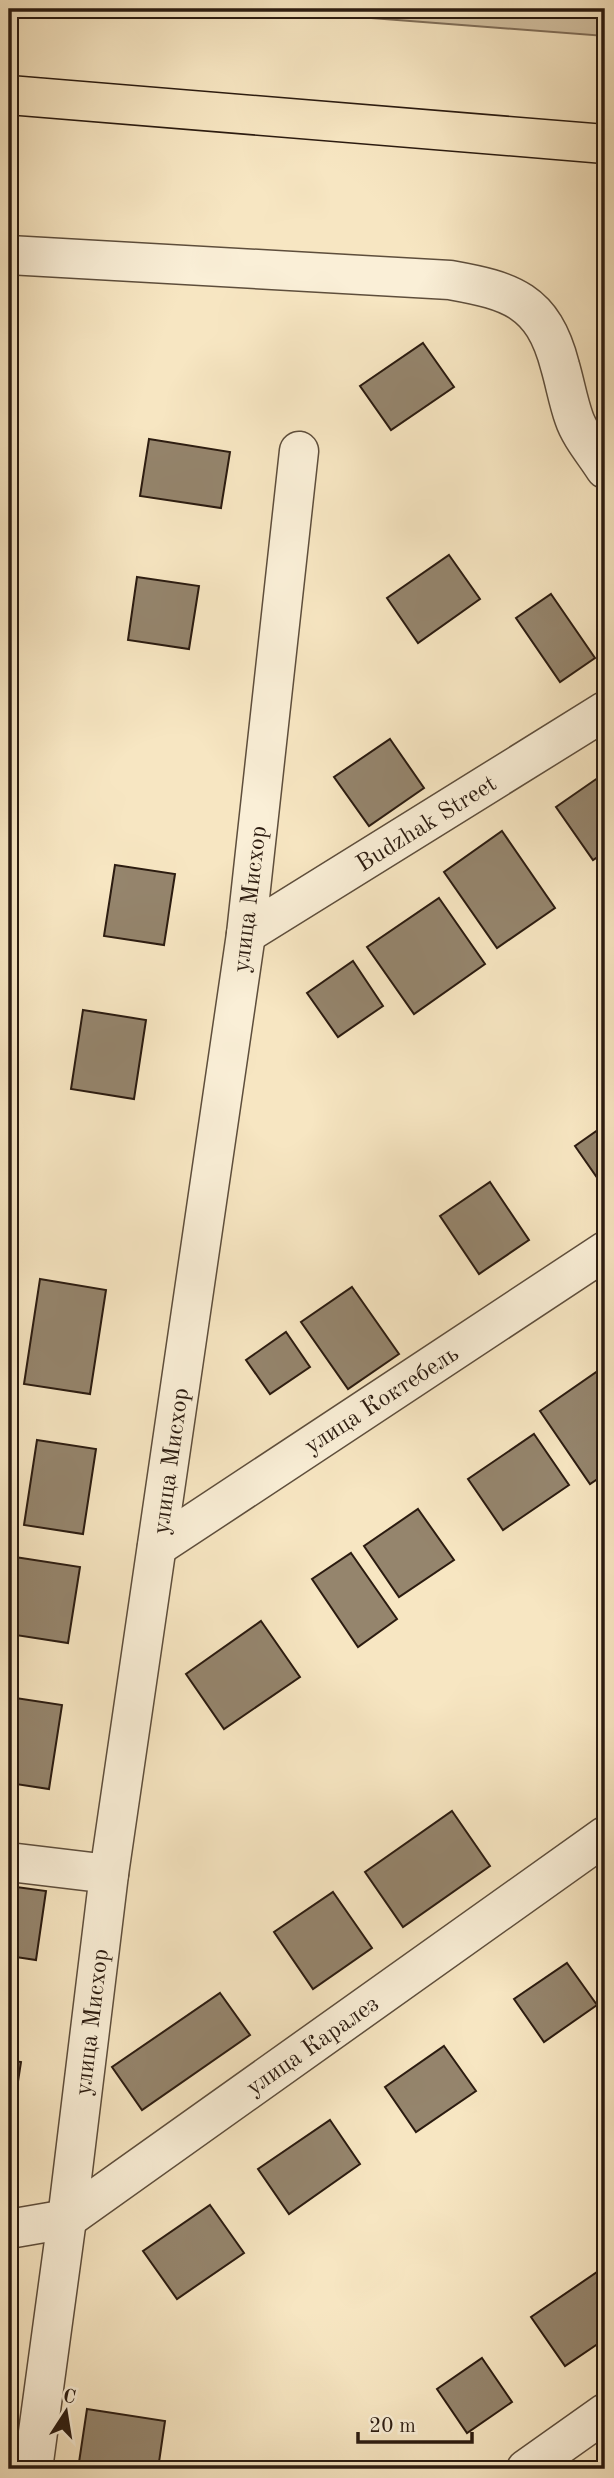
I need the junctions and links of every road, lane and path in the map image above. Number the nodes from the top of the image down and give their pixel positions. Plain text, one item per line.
1 (9, 95) edge
2 (605, 144) edge
3 (9, 255) edge
4 (299, 451) dead end
5 (605, 469) edge
6 (605, 711) edge
7 (246, 934) junction
8 (605, 1251) edge
9 (157, 1547) junction
10 (605, 1836) edge
11 (9, 1863) edge
12 (109, 1874) junction
13 (67, 2219) junction
14 (9, 2229) edge
15 (605, 2413) edge
16 (33, 2469) edge
17 (526, 2469) edge

1 - 2 main road
3 - 5 street
4 - 7 street, улица Мисхор
6 - 7 street, Budzhak Street
7 - 9 street, улица Мисхор
8 - 9 street, улица Коктебель
9 - 12 street, улица Мисхор
10 - 13 street, улица Каралез
11 - 12 street
12 - 13 street, улица Мисхор
13 - 14 street, улица Каралез
13 - 16 street, улица Мисхор
15 - 17 street

